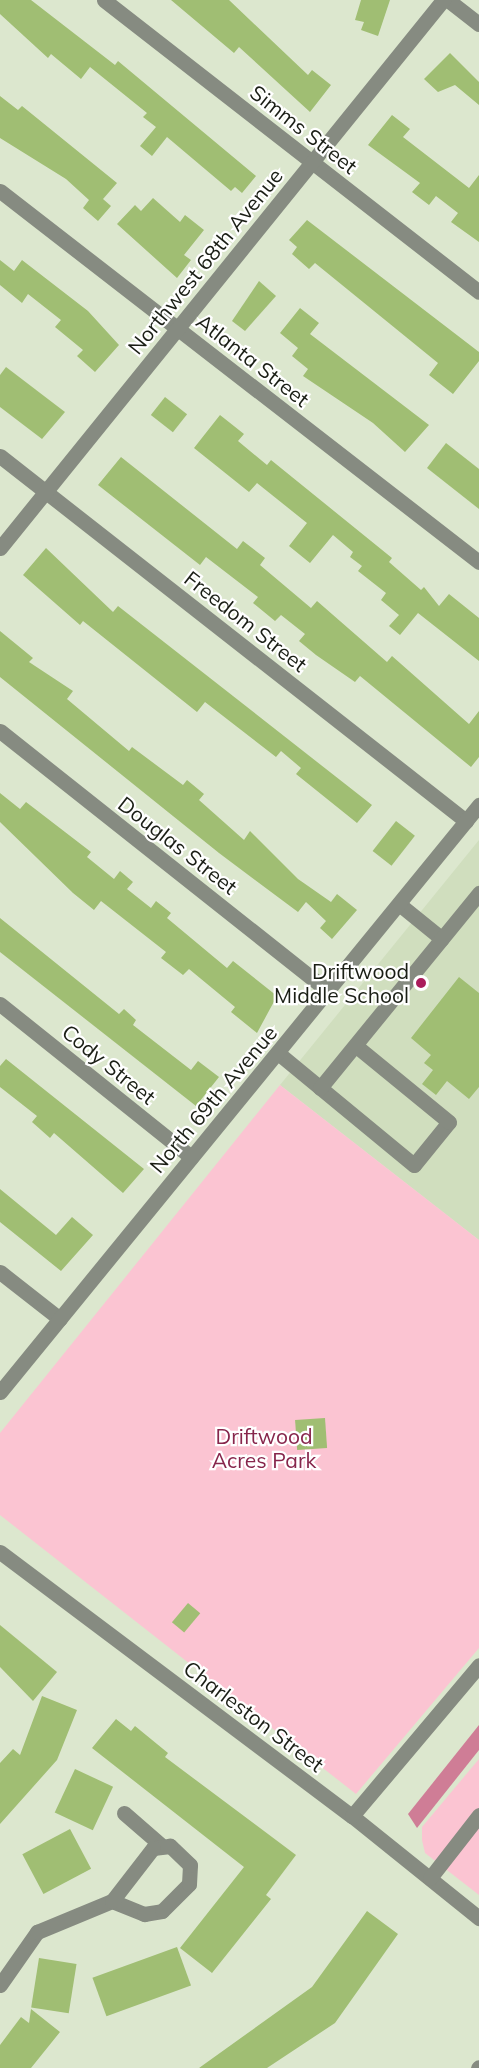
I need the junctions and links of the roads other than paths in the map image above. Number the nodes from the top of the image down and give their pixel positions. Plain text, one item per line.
1 (104, 0) edge
2 (443, 0) edge
3 (448, 0) edge
4 (479, 24) edge
5 (312, 162) junction
6 (0, 191) edge
7 (479, 292) edge
8 (178, 328) junction
9 (0, 456) edge
10 (45, 490) junction
11 (0, 548) edge
12 (479, 562) edge
13 (0, 731) edge
14 (479, 805) edge
15 (466, 821) junction
16 (479, 893) edge
17 (399, 904) junction
18 (442, 939) junction
19 (329, 993) junction
20 (0, 1004) edge
21 (356, 1046) junction
22 (278, 1053) junction
23 (320, 1088) junction
24 (191, 1157) junction
25 (0, 1272) edge
26 (60, 1319) junction
27 (0, 1392) edge
28 (0, 1552) edge
29 (479, 1665) edge
30 (124, 1813) dead end
31 (479, 1815) edge
32 (352, 1816) junction
33 (161, 1845) junction
34 (430, 1878) junction
35 (112, 1901) junction
36 (479, 1918) edge
37 (0, 1985) edge

1 - 5 street, Simms Street
2 - 5 street, Northwest 68th Avenue
3 - 4 street
5 - 7 street, Simms Street
5 - 8 street, Northwest 68th Avenue
6 - 8 street, Atlanta Street
8 - 10 street, Northwest 68th Avenue
8 - 12 street, Atlanta Street
9 - 10 street, Freedom Street
10 - 11 street, Northwest 68th Avenue
10 - 15 street, Freedom Street
13 - 19 street, Douglas Street
14 - 15 street, North 69th Avenue
15 - 17 street, North 69th Avenue
16 - 18 street
17 - 18 street
17 - 19 street, North 69th Avenue
18 - 21 street
19 - 22 street, North 69th Avenue
20 - 24 street, Cody Street
21 - 23 street
21 - 23 street
22 - 23 street
22 - 24 street, North 69th Avenue
24 - 26 street, North 69th Avenue
25 - 26 street
26 - 27 street, North 69th Avenue
28 - 32 street, Charleston Street
29 - 32 street
30 - 33 street
31 - 34 street
32 - 34 street, Charleston Street
33 - 35 street
33 - 35 street
34 - 36 street, Charleston Street
35 - 37 street

